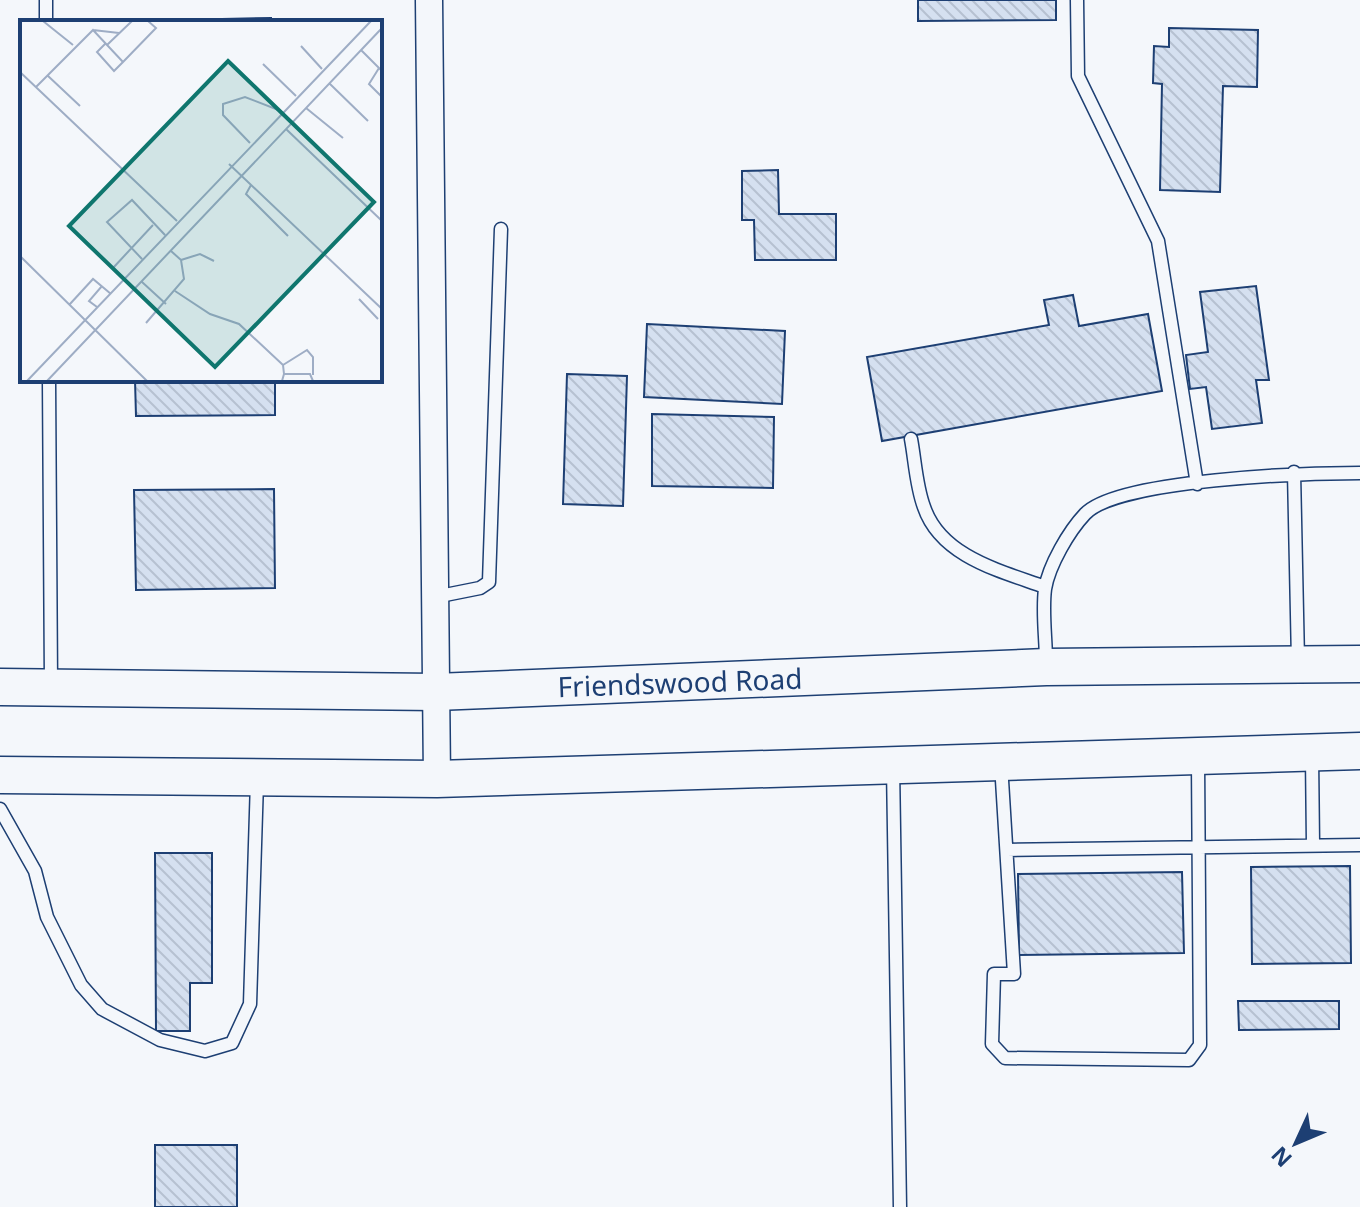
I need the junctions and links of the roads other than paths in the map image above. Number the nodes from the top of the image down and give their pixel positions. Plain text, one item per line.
1 (429, 0) edge
2 (1077, 0) edge
3 (501, 229) dead end
4 (49, 382) edge
5 (911, 439) dead end
6 (1294, 472) junction
7 (1360, 473) edge
8 (1197, 484) junction
9 (1045, 587) junction
10 (435, 597) junction
11 (1298, 664) junction
12 (1360, 664) edge
13 (1046, 667) junction
14 (0, 687) edge
15 (51, 687) junction
16 (436, 692) junction
17 (1360, 751) edge
18 (1312, 753) junction
19 (1198, 756) junction
20 (1001, 761) junction
21 (893, 764) junction
22 (0, 775) edge
23 (257, 777) junction
24 (437, 779) junction
25 (0, 809) edge
26 (1313, 844) junction
27 (1360, 845) edge
28 (1198, 847) junction
29 (1007, 850) junction
30 (900, 1207) edge

1 - 10 street
2 - 8 lane
3 - 10 lane
4 - 15 lane
5 - 9 lane
6 - 7 lane
6 - 8 lane
6 - 11 lane
8 - 9 lane
9 - 13 lane
10 - 16 street
11 - 12 main road, Friendswood Road
11 - 13 main road, Friendswood Road
13 - 16 main road, Friendswood Road
14 - 15 main road, Friendswood Road
15 - 16 main road, Friendswood Road
16 - 24 street
17 - 18 main road
18 - 19 main road
18 - 26 lane
19 - 20 main road
19 - 28 lane
20 - 21 main road
20 - 29 lane
21 - 24 main road
21 - 30 lane
22 - 23 main road
23 - 24 main road
23 - 25 lane
26 - 27 lane
26 - 28 lane
28 - 29 lane
28 - 29 lane

